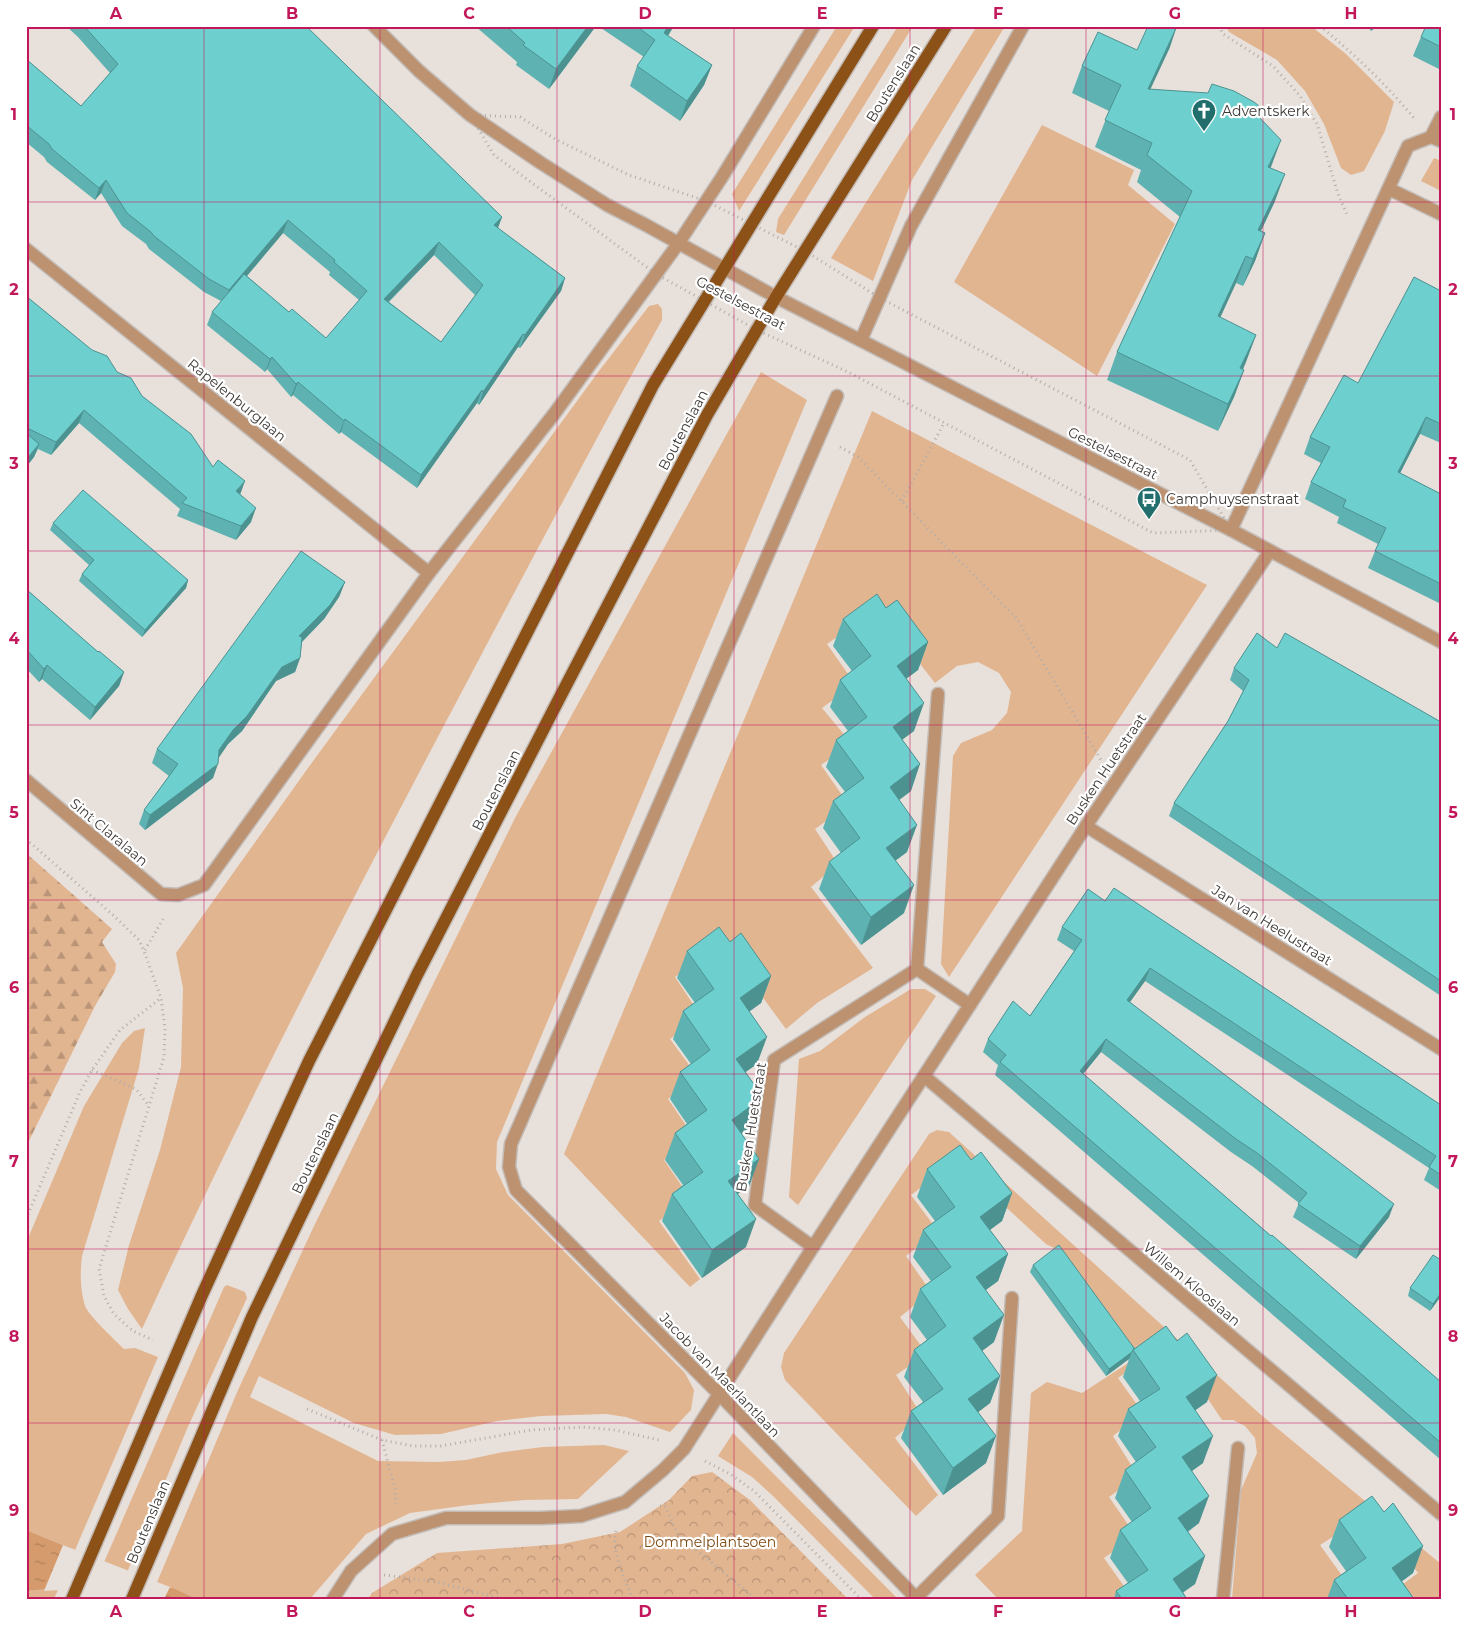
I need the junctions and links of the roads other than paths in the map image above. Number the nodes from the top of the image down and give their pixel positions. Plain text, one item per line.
1 (374, 26) edge
2 (814, 26) edge
3 (873, 26) edge
4 (946, 26) edge
5 (1023, 26) edge
6 (1441, 117) edge
7 (1436, 139) edge
8 (1388, 189) junction
9 (1441, 214) edge
10 (678, 244) junction
11 (26, 249) edge
12 (725, 269) junction
13 (776, 297) junction
14 (861, 340) junction
15 (838, 396) road end
16 (1231, 530) junction
17 (1270, 551) junction
18 (429, 573) junction
19 (1441, 642) edge
20 (938, 694) dead end
21 (26, 780) edge
22 (1086, 826) junction
23 (917, 969) junction
24 (970, 1005) junction
25 (1441, 1049) edge
26 (924, 1076) junction
27 (813, 1247) junction
28 (1012, 1298) dead end
29 (720, 1395) junction
30 (1238, 1448) dead end
31 (1441, 1514) edge
32 (916, 1598) edge
33 (72, 1599) edge
34 (132, 1599) edge
35 (333, 1599) edge
36 (1223, 1599) edge

1 - 10 street, Gestelsestraat
2 - 10 street
3 - 12 main road
4 - 13 main road, Boutenslaan
5 - 14 street
6 - 7 street
7 - 8 street
8 - 9 street
8 - 16 street
10 - 12 street, Gestelsestraat
10 - 18 street
11 - 18 street, Rapelenburglaan
12 - 13 street, Gestelsestraat
12 - 33 main road
13 - 14 street, Gestelsestraat
13 - 34 main road, Boutenslaan
14 - 16 street, Gestelsestraat
15 - 29 street, Jacob van Maerlantlaan
16 - 17 street
17 - 19 street
17 - 22 street, Busken Huetstraat
18 - 21 street, Sint Claralaan
20 - 23 street
22 - 24 street, Busken Huetstraat
22 - 25 street, Jan van Heelustraat
23 - 24 street
23 - 27 street, Busken Huetstraat
24 - 26 street, Busken Huetstraat
26 - 27 street, Busken Huetstraat
26 - 31 street, Willem Klooslaan
27 - 29 street, Busken Huetstraat
28 - 32 street
29 - 32 street, Jacob van Maerlantlaan
29 - 35 street
30 - 36 street

